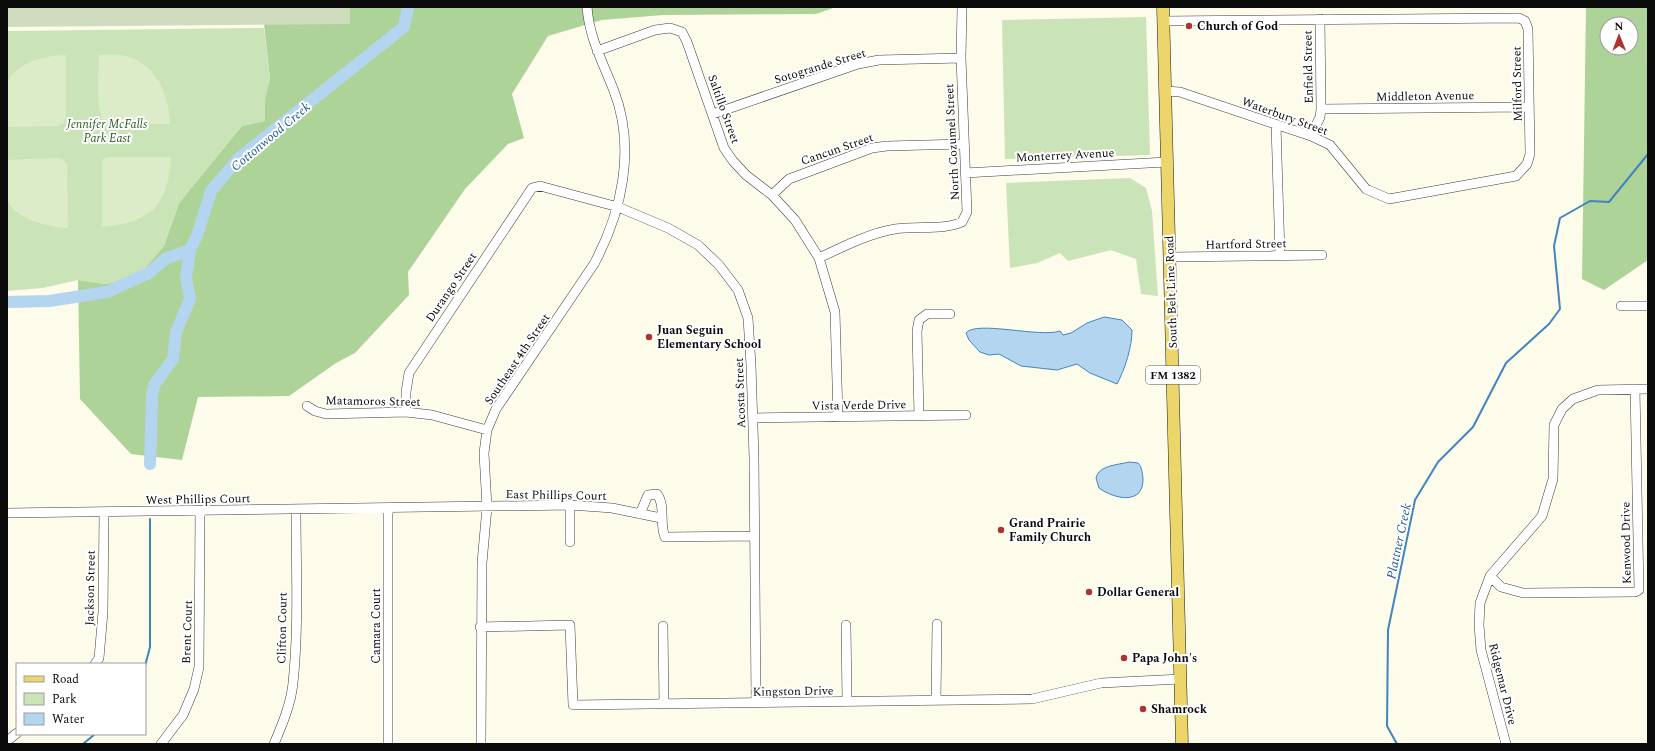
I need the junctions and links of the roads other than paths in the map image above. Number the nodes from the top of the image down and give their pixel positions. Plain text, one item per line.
1 (587, 7) edge
2 (962, 7) edge
3 (1163, 7) edge
4 (1320, 19) junction
5 (1163, 21) junction
6 (597, 51) junction
7 (961, 58) junction
8 (1165, 91) junction
9 (1529, 107) junction
10 (1321, 109) junction
11 (713, 114) junction
12 (1276, 125) junction
13 (1311, 136) junction
14 (964, 144) junction
15 (1530, 154) joint
16 (1167, 162) junction
17 (965, 173) junction
18 (540, 186) joint
19 (772, 195) junction
20 (618, 207) junction
21 (1280, 255) junction
22 (1322, 255) dead end
23 (1171, 257) junction
24 (819, 258) junction
25 (1621, 306) dead end
26 (1648, 306) edge
27 (950, 314) dead end
28 (1648, 389) edge
29 (1635, 390) junction
30 (307, 406) dead end
31 (406, 412) junction
32 (966, 415) dead end
33 (919, 416) junction
34 (838, 417) junction
35 (753, 418) junction
36 (487, 430) junction
37 (570, 505) junction
38 (487, 507) junction
39 (388, 508) junction
40 (296, 510) junction
41 (200, 511) junction
42 (104, 512) junction
43 (7, 513) edge
44 (640, 514) junction
45 (661, 518) junction
46 (754, 536) junction
47 (570, 542) dead end
48 (1490, 576) junction
49 (937, 624) dead end
50 (846, 625) dead end
51 (663, 626) dead end
52 (480, 627) junction
53 (96, 663) edge
54 (1181, 679) junction
55 (936, 701) junction
56 (847, 702) junction
57 (756, 703) junction
58 (664, 704) junction
59 (16, 734) edge
60 (7, 741) edge
61 (162, 744) edge
62 (274, 744) edge
63 (388, 744) edge
64 (481, 744) edge
65 (1182, 744) edge
66 (1506, 744) edge

1 - 6 street, Southeast 4th Street
2 - 7 street, North Cozumel Street
3 - 5 main road, South Belt Line Road / FM 1382
4 - 5 street
4 - 9 street, Milford Street
4 - 10 street, Enfield Street
5 - 8 main road, South Belt Line Road / FM 1382
6 - 11 street, Saltillo Street
6 - 20 street, Southeast 4th Street
7 - 11 street, Sotogrande Street
7 - 14 street, North Cozumel Street
8 - 12 street, Waterbury Street
8 - 16 main road, South Belt Line Road / FM 1382
9 - 10 street, Middleton Avenue
9 - 15 street, Milford Street
10 - 13 street, Enfield Street
11 - 19 street, Saltillo Street
12 - 13 street, Waterbury Street
12 - 21 street
13 - 15 street, Waterbury Street
14 - 17 street, North Cozumel Street
14 - 19 street, Cancun Street
16 - 17 street, Monterrey Avenue
16 - 23 main road, South Belt Line Road / FM 1382
17 - 24 street, North Cozumel Street
18 - 20 street, Acosta Street
18 - 31 street, Durango Street
19 - 24 street, Saltillo Street
20 - 35 street, Acosta Street
20 - 36 street, Southeast 4th Street
21 - 22 street, Hartford Street
21 - 23 street, Hartford Street
23 - 54 main road, South Belt Line Road / FM 1382
24 - 34 street, Saltillo Street
25 - 26 street
27 - 33 street
28 - 29 street, Ridgemar Drive
29 - 48 street, Ridgemar Drive
29 - 48 street, Kenwood Drive
30 - 31 street, Matamoros Street
31 - 36 street, Matamoros Street
32 - 33 street, Vista Verde Drive
33 - 34 street, Vista Verde Drive
34 - 35 street, Vista Verde Drive
35 - 46 street, Acosta Street
36 - 38 street, Southeast 4th Street
37 - 38 street, East Phillips Court
37 - 44 street, East Phillips Court
37 - 47 street
38 - 39 street, East Phillips Court
38 - 52 street, Southeast 4th Street
39 - 40 street, West Phillips Court
39 - 63 street, Camara Court
40 - 41 street, West Phillips Court
40 - 62 street, Clifton Court
41 - 42 street, West Phillips Court
41 - 61 street, Brent Court
42 - 43 street, West Phillips Court
42 - 53 street, Jackson Street
44 - 45 street, East Phillips Court
44 - 45 street
45 - 46 street
46 - 57 street, Acosta Street
48 - 66 street, Ridgemar Drive
49 - 55 street
50 - 56 street
51 - 58 street
52 - 58 street, Kingston Drive
52 - 64 street, Southeast 4th Street
54 - 55 street, Kingston Drive
54 - 65 main road, South Belt Line Road / FM 1382
55 - 56 street, Kingston Drive
56 - 57 street, Kingston Drive
57 - 58 street, Kingston Drive
59 - 60 street

